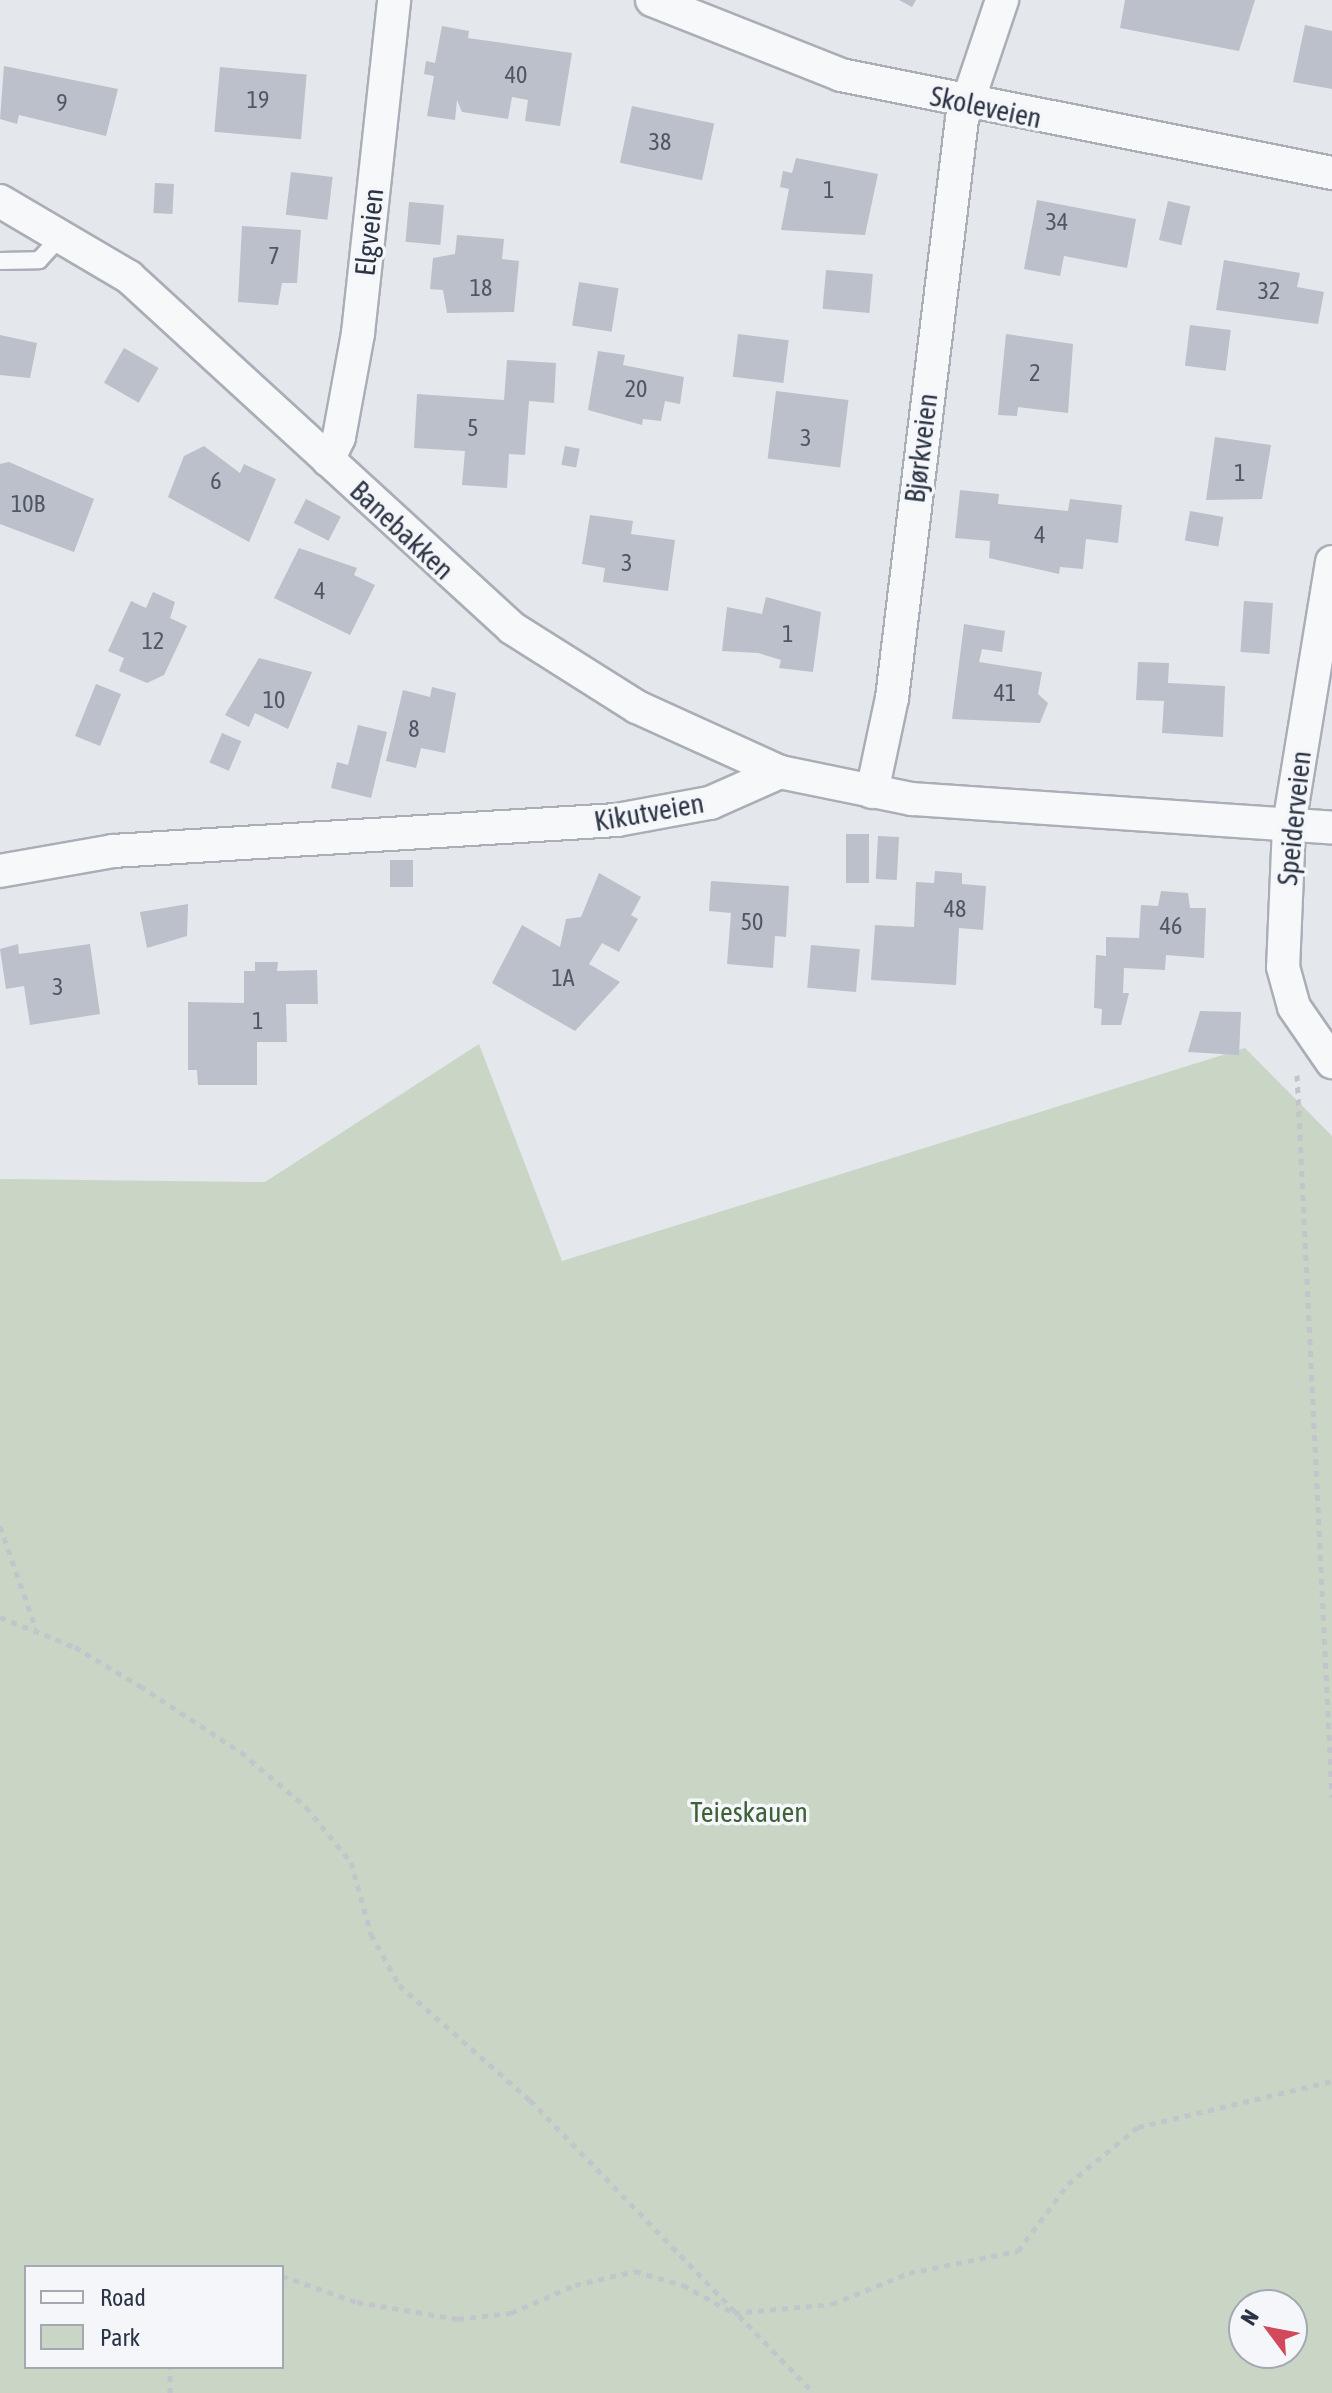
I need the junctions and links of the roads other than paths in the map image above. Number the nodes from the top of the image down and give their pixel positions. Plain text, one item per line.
1 (394, 0) edge
2 (652, 0) edge
3 (1002, 0) edge
4 (966, 104) junction
5 (1332, 173) edge
6 (0, 201) edge
7 (62, 235) junction
8 (0, 261) edge
9 (328, 460) junction
10 (1332, 562) edge
11 (780, 772) junction
12 (872, 792) junction
13 (1289, 826) junction
14 (1332, 828) edge
15 (0, 871) edge
16 (1332, 1062) edge

1 - 9 street, Elgveien
2 - 4 street, Skoleveien
3 - 4 street, Bjørkveien
4 - 5 street, Skoleveien
4 - 12 street, Bjørkveien
6 - 7 street, Banebakken
7 - 8 lane
7 - 9 street, Banebakken
9 - 11 street, Banebakken
10 - 13 street, Speiderveien
11 - 12 street
11 - 15 street, Kikutveien
12 - 13 street
13 - 14 street
13 - 16 street, Speiderveien

